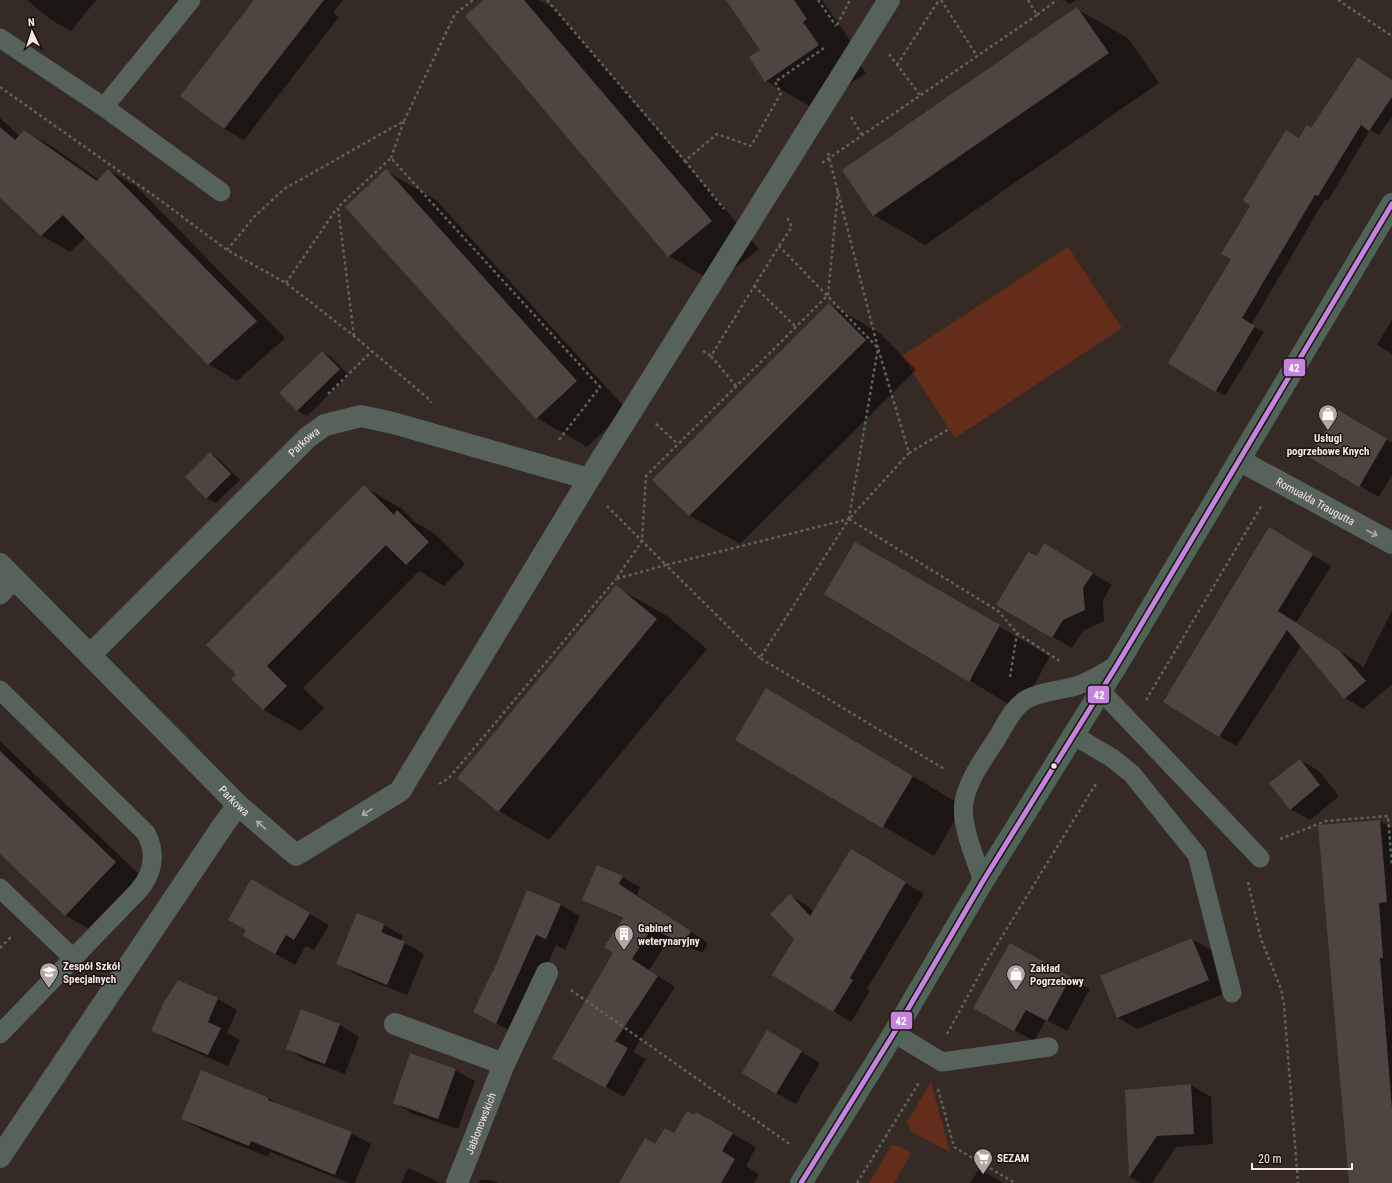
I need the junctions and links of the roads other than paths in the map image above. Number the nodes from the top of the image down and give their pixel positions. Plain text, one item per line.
1 (190, 0) edge
2 (889, 0) edge
3 (0, 38) edge
4 (104, 107) junction
5 (221, 192) dead end
6 (1392, 204) edge
7 (1240, 460) junction
8 (589, 479) junction
9 (1392, 543) edge
10 (7, 572) edge
11 (0, 595) edge
12 (90, 654) junction
13 (1117, 665) junction
14 (0, 690) edge
15 (1100, 690) junction
16 (1073, 735) junction
17 (238, 805) junction
18 (1260, 858) road end
19 (983, 881) junction
20 (0, 888) edge
21 (73, 958) junction
22 (547, 973) road end
23 (1232, 993) dead end
24 (395, 1024) dead end
25 (894, 1033) junction
26 (0, 1034) edge
27 (1049, 1047) dead end
28 (504, 1064) junction
29 (0, 1157) edge
30 (457, 1183) edge
31 (801, 1183) edge

1 - 4 lane
2 - 8 street
3 - 4 lane
4 - 5 lane
6 - 7 street
7 -> 9 street, Romualda Traugutta
7 - 13 street
8 - 12 street, Parkowa
8 -> 17 street, Parkowa
10 - 11 lane
10 - 12 street, Parkowa
12 - 17 street, Parkowa
13 - 15 street
13 - 19 lane
14 - 21 lane
15 - 16 street
15 - 18 lane
16 - 19 street
16 - 23 lane
17 - 29 street
19 - 25 street
20 - 21 lane
21 - 26 lane
22 - 28 street, Jabłonowskich
24 - 28 street
25 - 27 lane
25 - 31 street
28 - 30 street, Jabłonowskich

